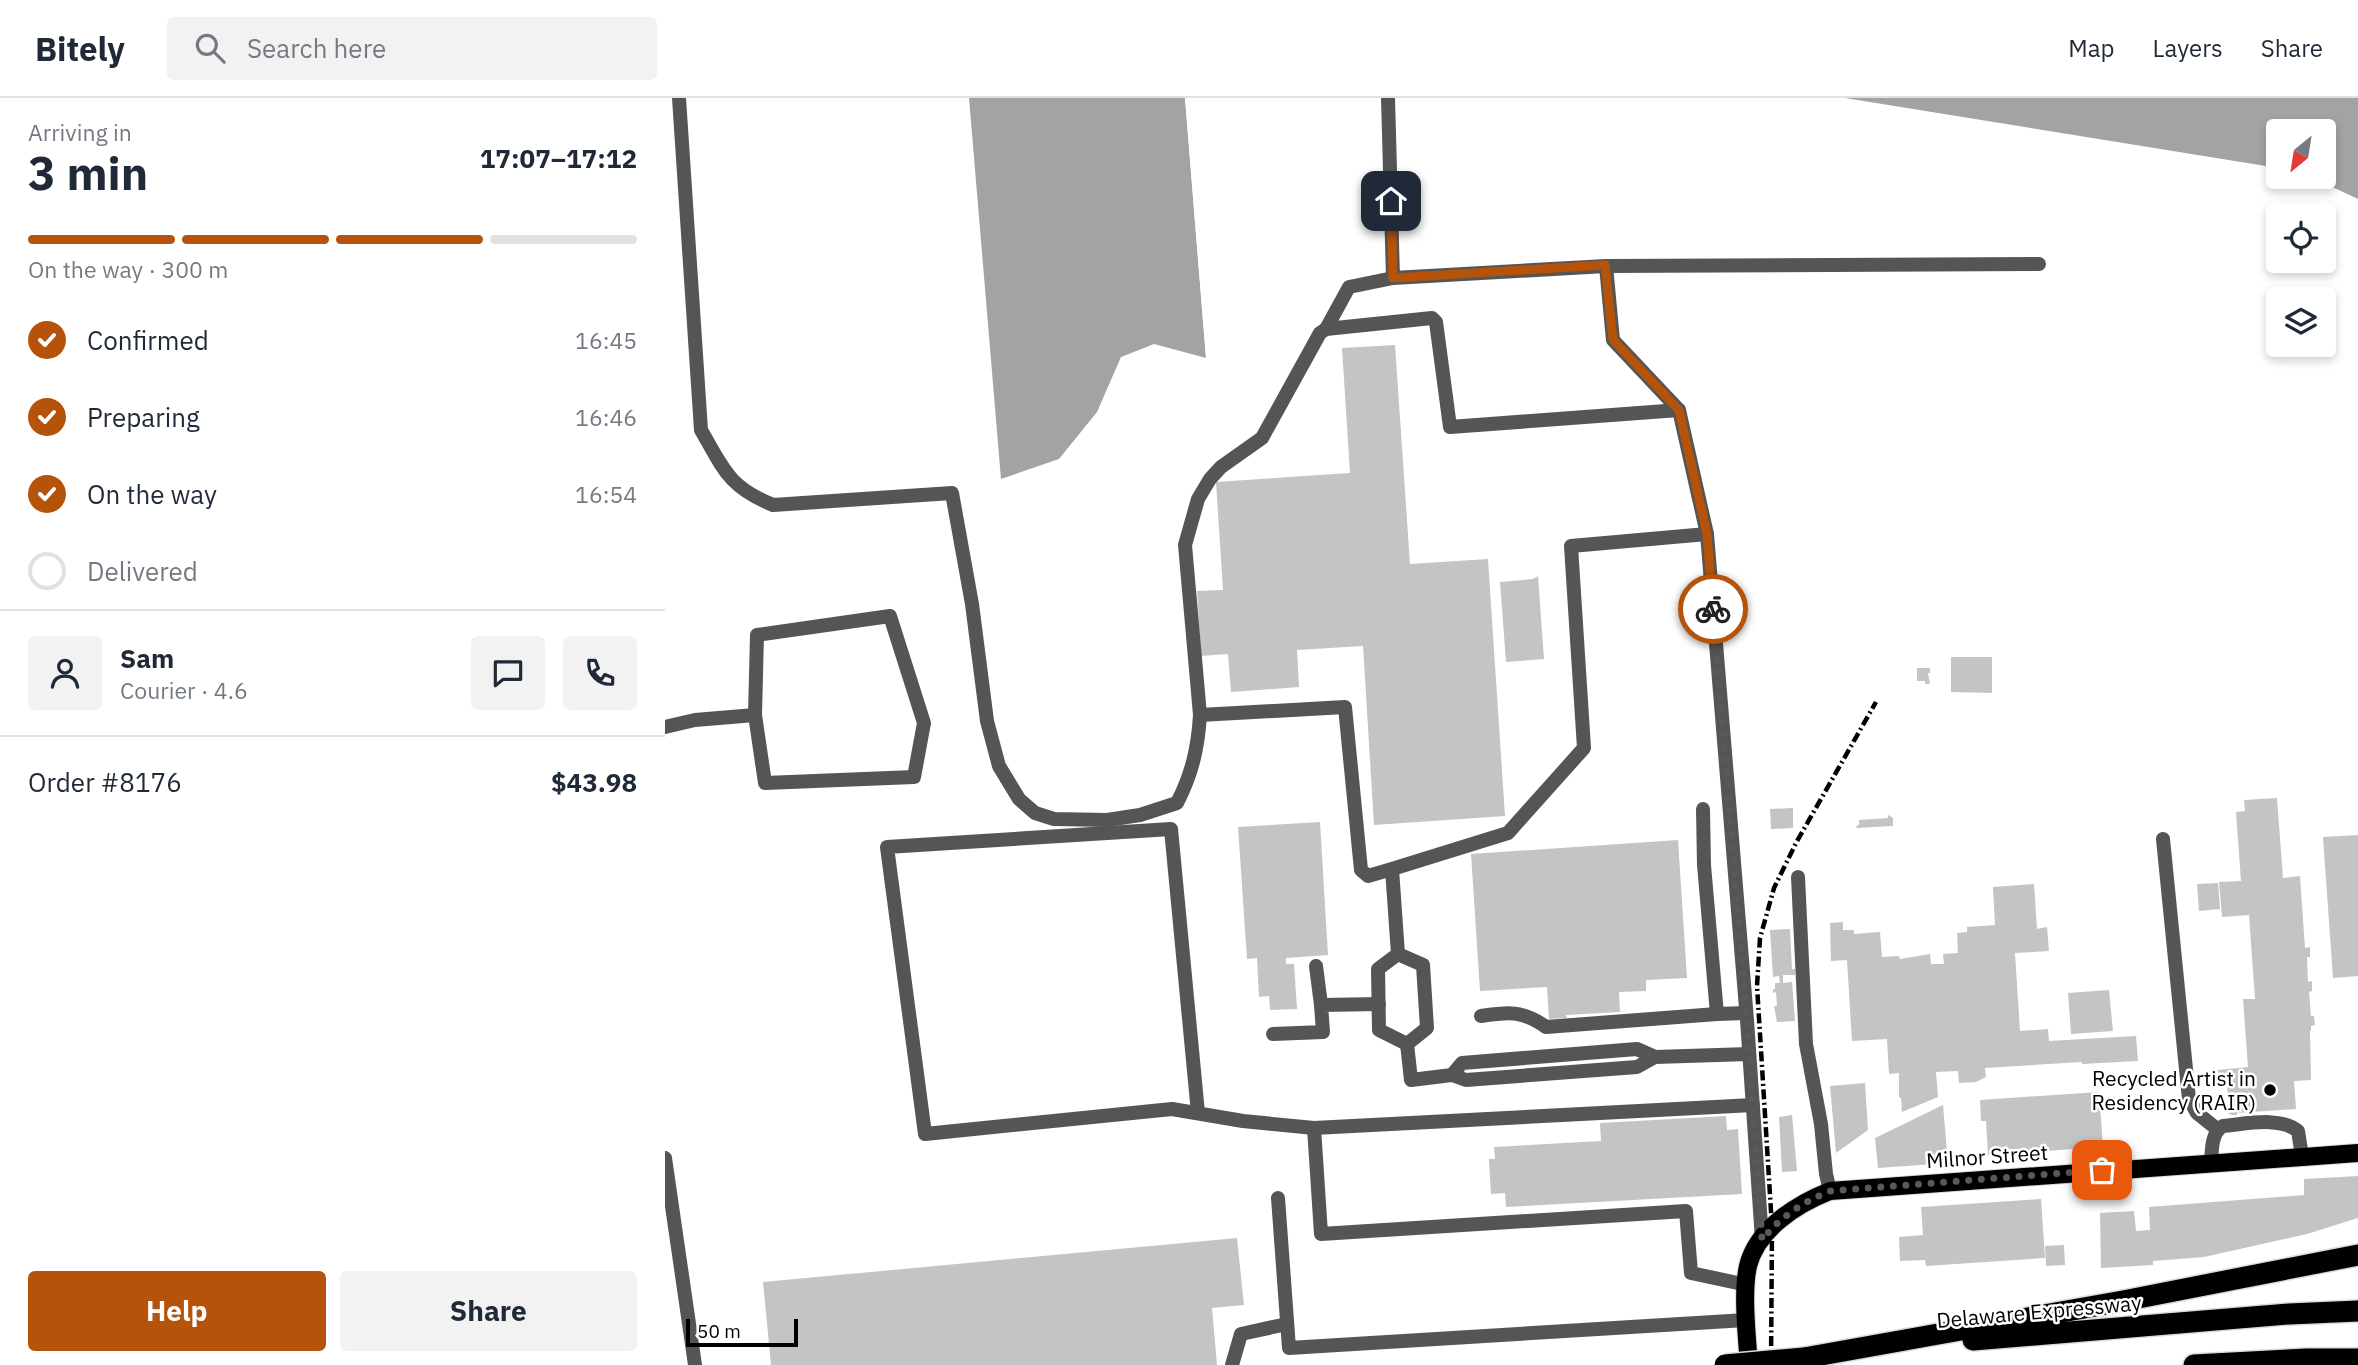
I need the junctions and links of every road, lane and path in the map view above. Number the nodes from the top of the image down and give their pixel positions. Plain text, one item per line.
1 (679, 98) edge
2 (1388, 98) edge
3 (2039, 264) dead end
4 (1605, 265) junction
5 (1393, 278) junction
6 (1326, 329) junction
7 (1679, 410) junction
8 (1707, 534) junction
9 (755, 715) junction
10 (1200, 715) junction
11 (665, 727) edge
12 (1703, 809) dead end
13 (2163, 839) dead end
14 (1392, 869) junction
15 (1798, 877) dead end
16 (1398, 954) junction
17 (1316, 966) dead end
18 (1379, 1004) junction
19 (1321, 1005) junction
20 (1747, 1013) junction
21 (1717, 1014) junction
22 (1481, 1016) dead end
23 (1273, 1034) dead end
24 (1406, 1044) junction
25 (1749, 1054) junction
26 (1752, 1098) junction
27 (1198, 1113) junction
28 (1314, 1128) junction
29 (2217, 1129) junction
30 (2358, 1153) edge
31 (2302, 1156) junction
32 (665, 1158) edge
33 (2211, 1162) junction
34 (1830, 1191) junction
35 (1278, 1198) dead end
36 (1762, 1240) junction
37 (2358, 1255) edge
38 (1747, 1285) junction
39 (2355, 1311) edge
40 (1746, 1320) junction
41 (1287, 1324) junction
42 (1804, 1358) junction
43 (2358, 1359) edge
44 (1748, 1361) edge
45 (695, 1365) edge
46 (1232, 1365) edge
47 (1725, 1365) edge
48 (2194, 1365) edge

1 - 10 lane
2 - 5 lane
3 - 4 lane
4 - 5 lane
4 - 7 lane
5 - 6 lane
6 - 7 lane
6 - 10 lane
7 - 8 lane
8 - 14 lane
8 - 20 lane
9 - 9 lane
9 - 11 lane
10 - 14 lane
12 - 21 lane
13 - 29 lane
14 - 16 lane
15 - 34 lane
16 - 18 lane
16 - 24 lane
17 - 19 lane
18 - 19 lane
18 - 24 lane
19 - 23 lane
20 - 21 lane
20 - 25 lane
21 - 22 lane
24 - 25 lane
25 - 26 lane
26 - 28 lane
26 - 36 lane
27 - 27 lane
27 - 28 lane
28 - 38 lane
29 - 31 lane
29 - 33 lane
30 - 31 main road, Milnor Street
31 - 33 main road, Milnor Street
32 - 45 lane
33 - 34 main road, Milnor Street
34 - 36 main road, Milnor Street
35 - 41 lane
36 - 38 main road, Milnor Street
37 - 42 highway
38 - 40 main road, Milnor Street
39 - 42 highway, Delaware Expressway
40 - 41 lane
40 - 44 main road, Milnor Street
41 - 46 lane
42 - 47 highway, Delaware Expressway, bridge
43 - 48 highway

